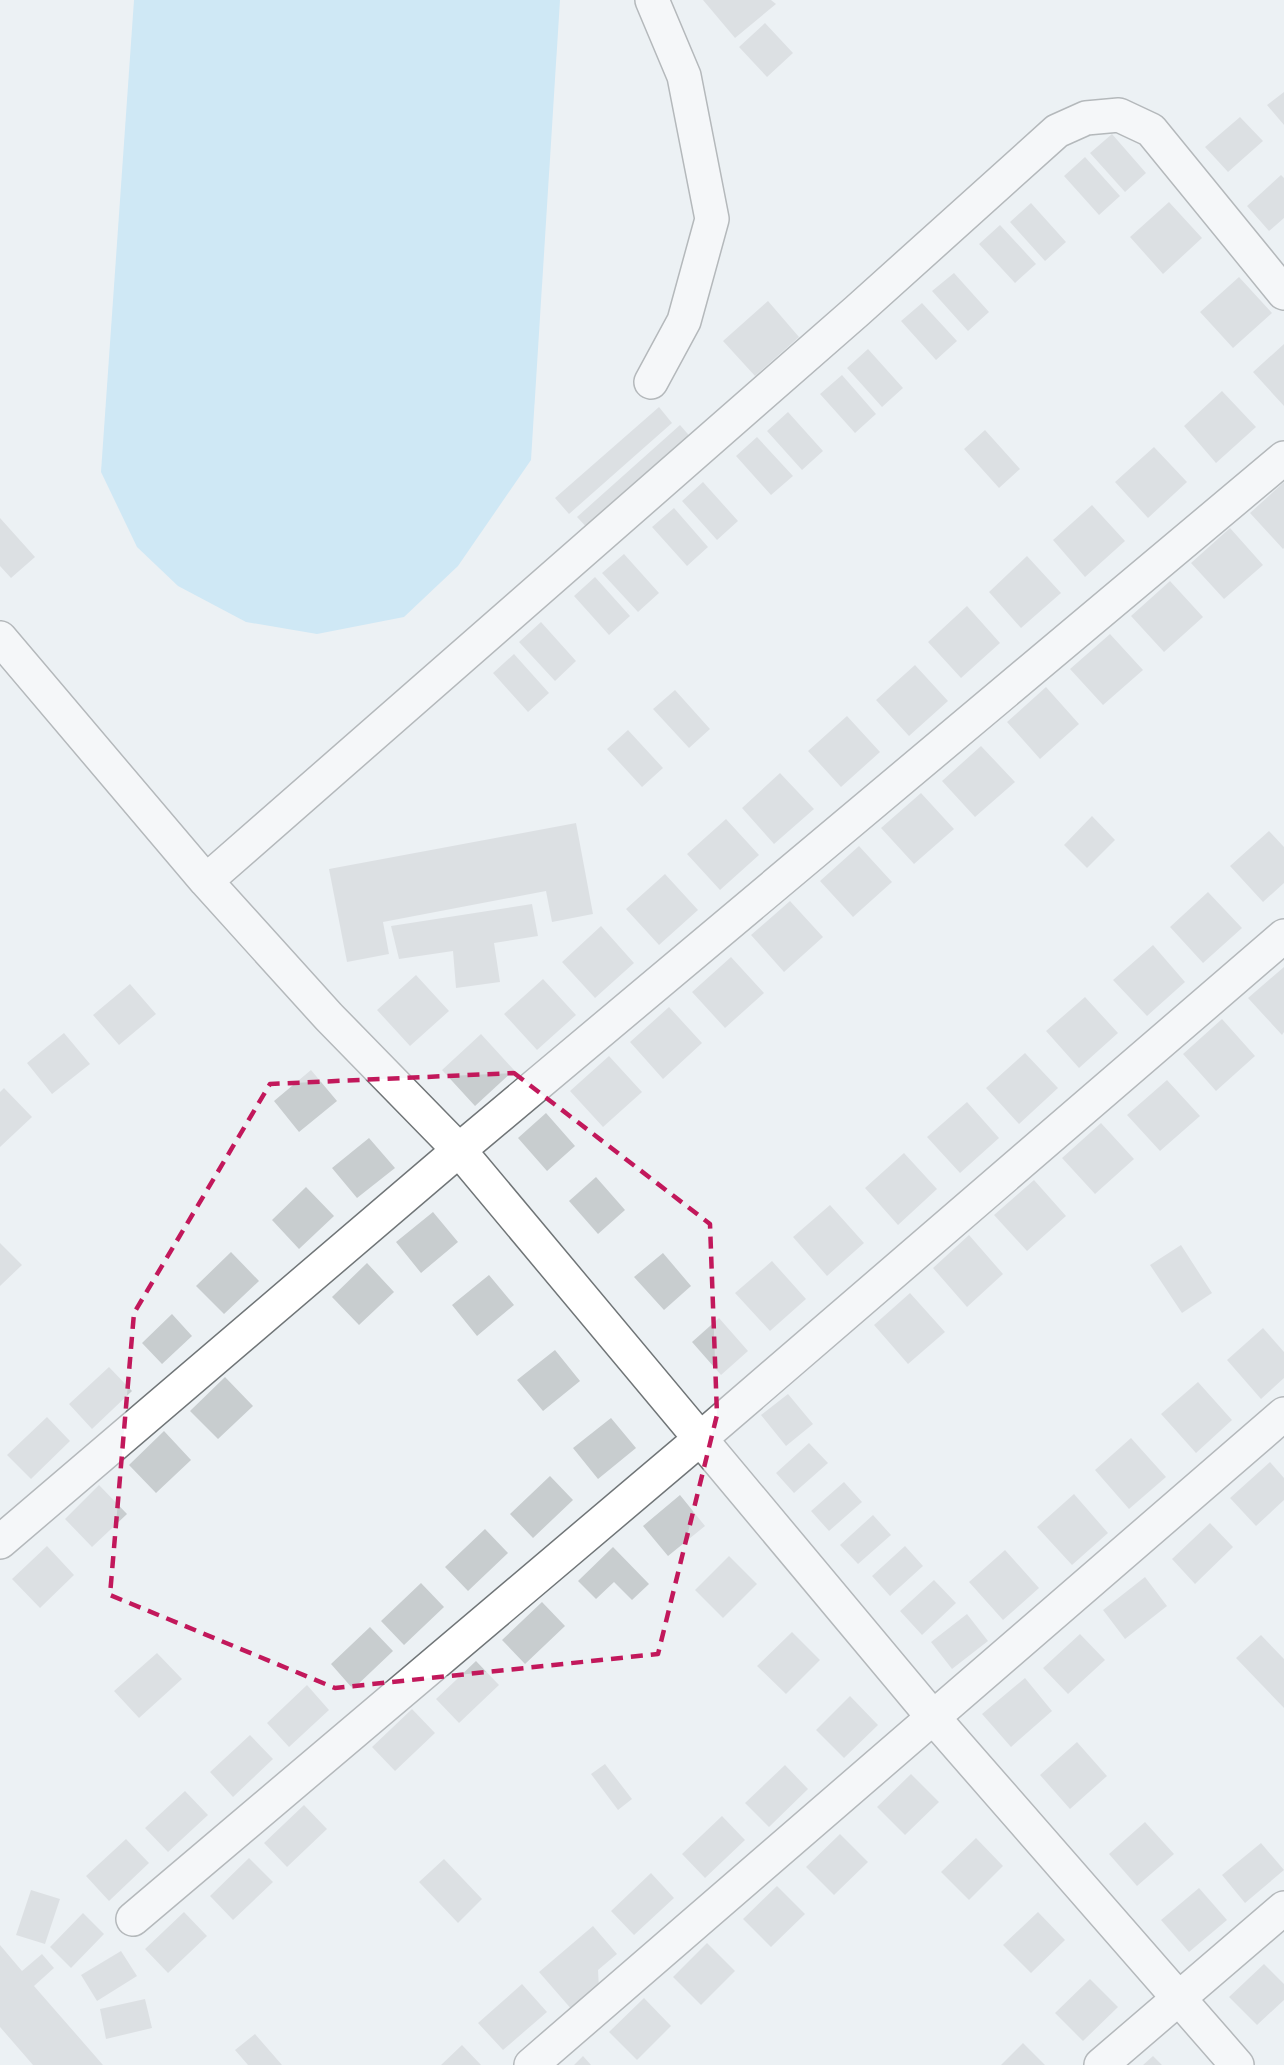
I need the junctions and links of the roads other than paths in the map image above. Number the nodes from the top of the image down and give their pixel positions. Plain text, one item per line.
1 (652, 0) edge
2 (1284, 293) edge
3 (651, 382) dead end
4 (1284, 458) edge
5 (0, 638) edge
6 (206, 881) junction
7 (1284, 936) edge
8 (459, 1150) junction
9 (1284, 1414) edge
10 (700, 1439) junction
11 (0, 1542) edge
12 (932, 1716) junction
13 (1284, 1908) edge
14 (133, 1919) dead end
15 (1180, 1998) junction
16 (531, 2065) edge
17 (1101, 2065) edge
18 (1238, 2065) edge

1 - 3 street
2 - 6 street
4 - 8 street
5 - 6 street
6 - 8 street
7 - 10 street
8 - 10 street
8 - 11 street
9 - 12 street
10 - 12 street
10 - 14 street
12 - 15 street
12 - 16 street
13 - 15 street
15 - 17 street
15 - 18 street

